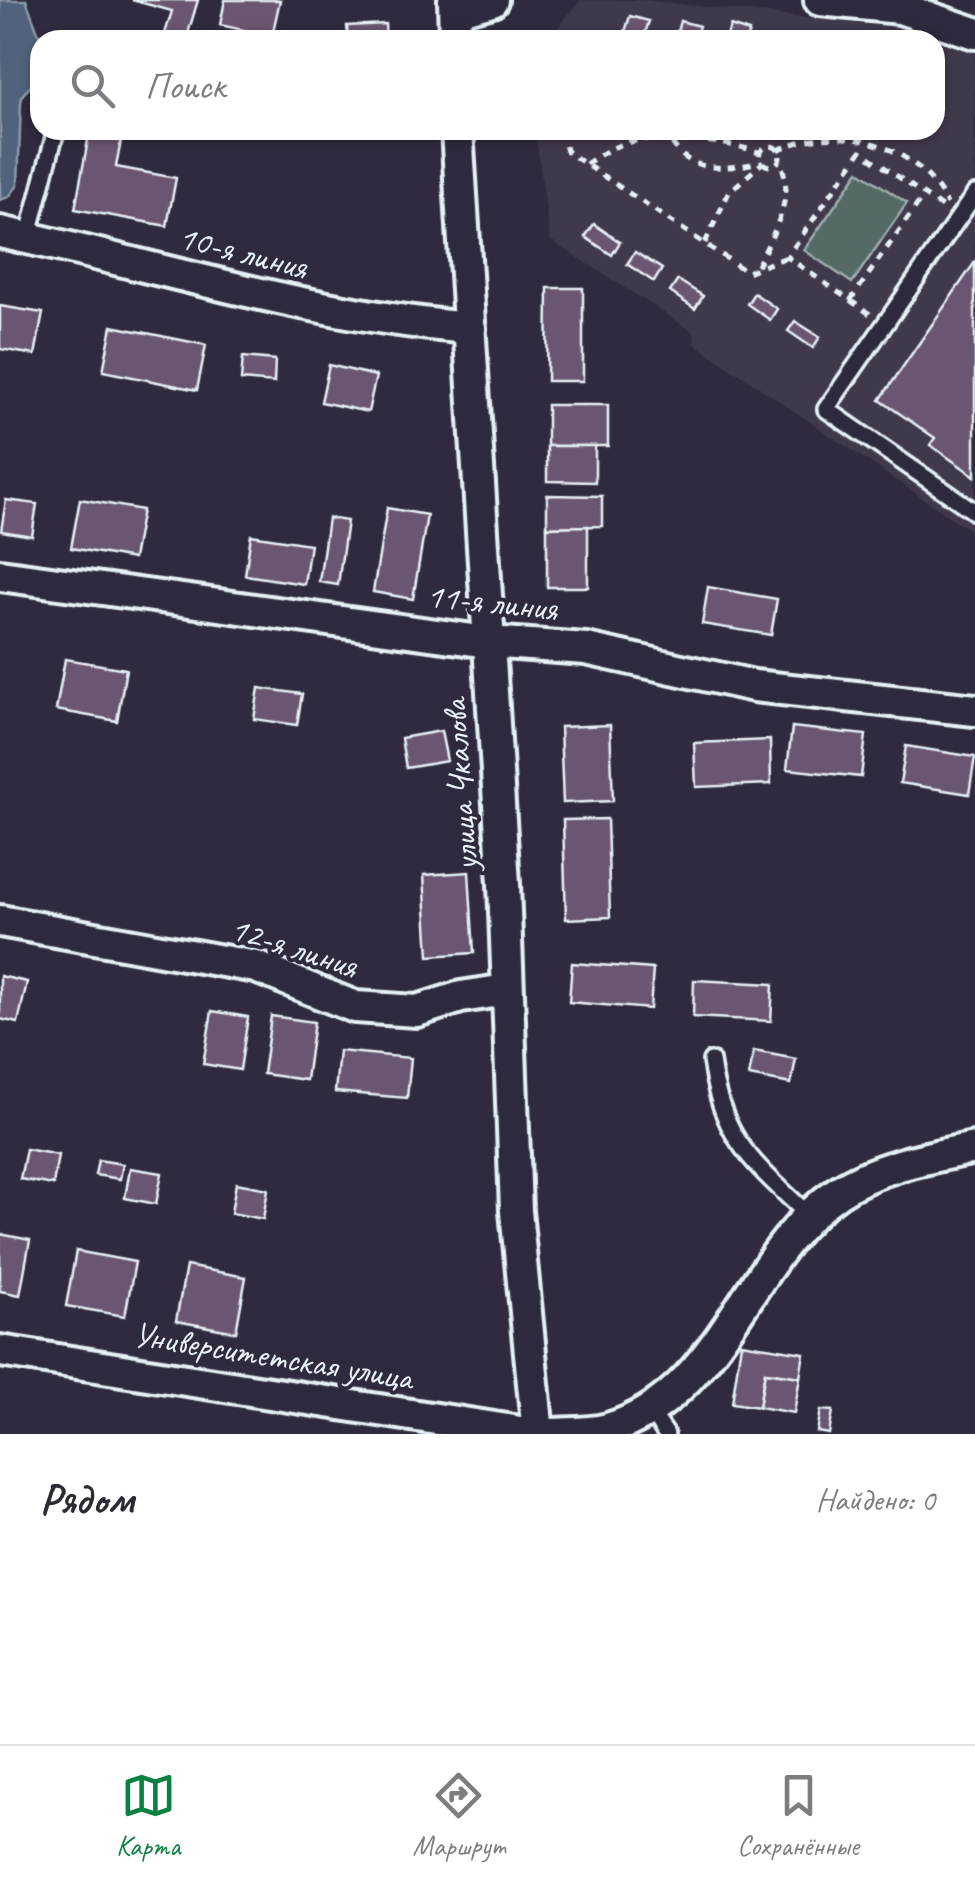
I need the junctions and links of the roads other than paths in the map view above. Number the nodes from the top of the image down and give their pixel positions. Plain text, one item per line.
1 (492, 0) edge
2 (820, 0) edge
3 (455, 17) edge
4 (975, 34) edge
5 (52, 140) edge
6 (458, 140) edge
7 (975, 194) edge
8 (14, 235) edge
9 (470, 328) junction
10 (975, 512) edge
11 (0, 575) edge
12 (488, 642) junction
13 (975, 710) edge
14 (0, 921) edge
15 (506, 990) junction
16 (712, 1062) dead end
17 (975, 1148) edge
18 (809, 1216) junction
19 (0, 1351) edge
20 (658, 1423) edge
21 (536, 1434) edge
22 (548, 1434) edge

1 - 3 street
2 - 4 street
5 - 8 lane
6 - 9 street, улица Чкалова
7 - 10 lane
8 - 9 street, 10-я линия
9 - 12 street, улица Чкалова
11 - 12 street, 11-я линия
12 - 13 street, 11-я линия
12 - 15 street, улица Чкалова
14 - 15 street, 12-я линия
15 - 21 street, улица Чкалова
16 - 18 lane
17 - 18 street
18 - 20 street
19 - 21 street, Университетская улица
20 - 22 street

